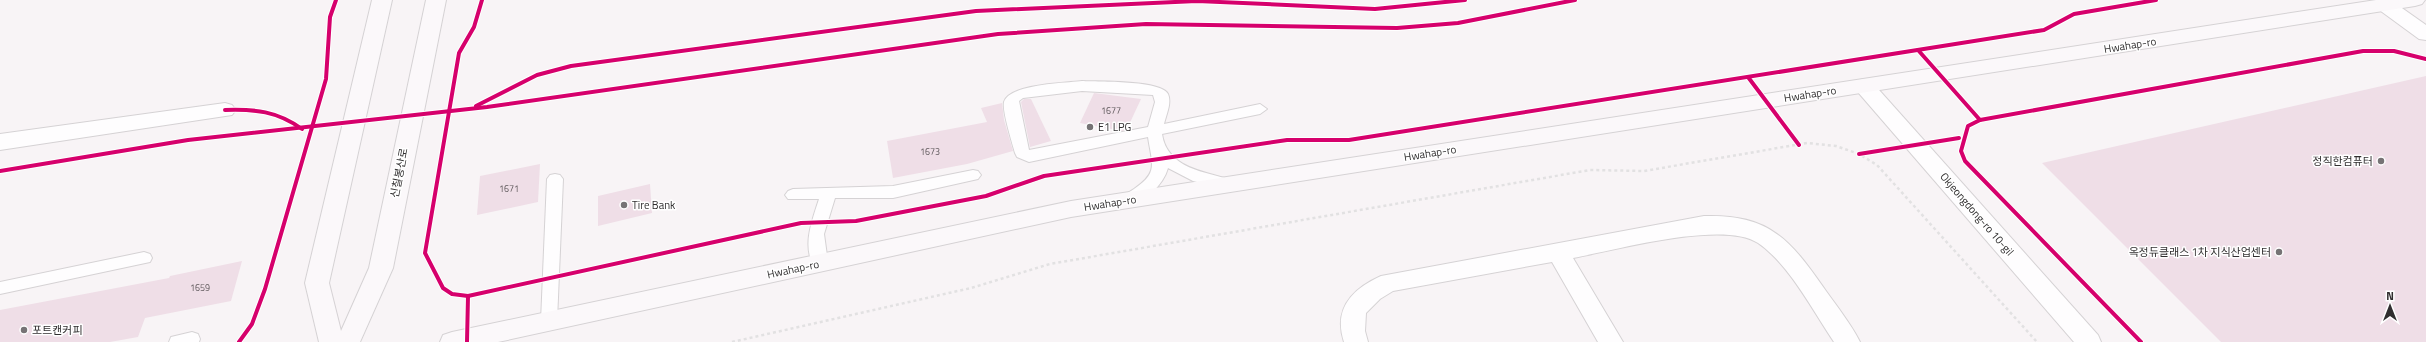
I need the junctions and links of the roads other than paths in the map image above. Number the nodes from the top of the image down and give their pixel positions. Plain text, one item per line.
1 (436, 0) edge
2 (2415, 0) edge
3 (2383, 3) edge
4 (381, 5) edge
5 (2426, 34) edge
6 (1864, 86) junction
7 (1260, 109) dead end
8 (225, 110) dead end
9 (1155, 131) junction
10 (0, 142) edge
11 (1160, 151) junction
12 (973, 175) dead end
13 (554, 179) dead end
14 (1232, 184) junction
15 (829, 193) junction
16 (792, 195) dead end
17 (1127, 201) junction
18 (1557, 251) junction
19 (144, 258) dead end
20 (820, 263) junction
21 (0, 288) edge
22 (550, 321) junction
23 (331, 342) edge
24 (348, 342) edge
25 (452, 342) edge
26 (1356, 342) edge
27 (1611, 342) edge
28 (1848, 342) edge
29 (2090, 342) edge

1 - 24 main road, 신칠봉산로
2 - 3 main road, Hwahap-ro
3 - 5 street
3 - 6 main road, Hwahap-ro
4 - 23 main road
6 - 14 main road, Hwahap-ro
6 - 29 street, Okjeongdong-ro 10-gil
7 - 9 lane
8 - 10 street
9 - 9 lane
9 - 11 lane
11 - 14 lane
11 - 17 lane
12 - 15 lane
13 - 22 lane
14 - 17 main road, Hwahap-ro
15 - 16 lane
15 - 20 lane
17 - 20 main road, Hwahap-ro
18 - 26 street
18 - 27 street
18 - 28 street
19 - 21 lane
20 - 22 main road, Hwahap-ro
22 - 25 main road, Hwahap-ro

